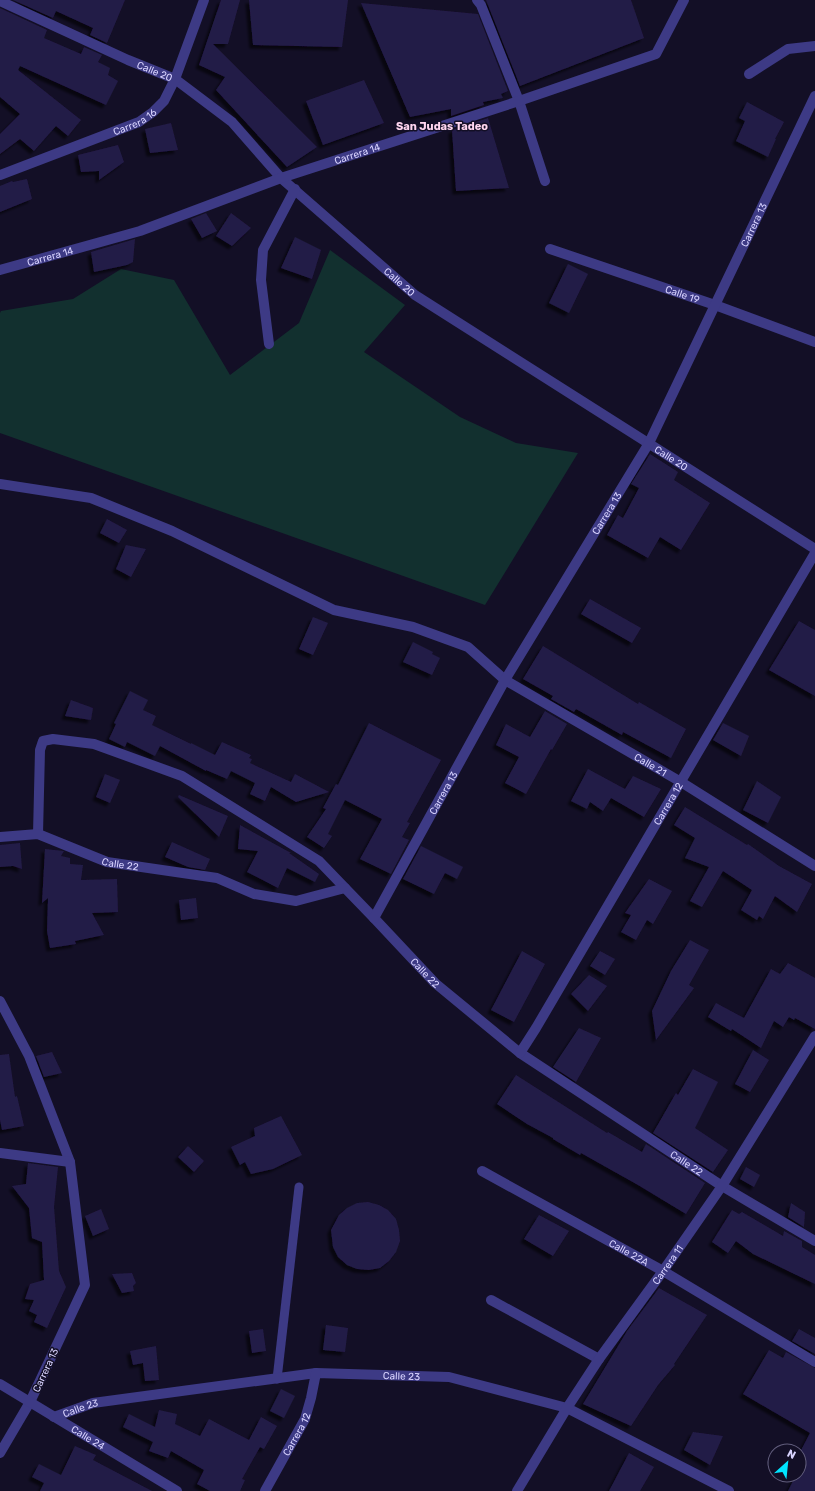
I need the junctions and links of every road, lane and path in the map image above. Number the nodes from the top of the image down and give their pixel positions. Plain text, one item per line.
1 (204, 0) edge
2 (477, 0) edge
3 (684, 0) edge
4 (0, 1) edge
5 (815, 46) edge
6 (749, 74) dead end
7 (176, 80) junction
8 (815, 96) edge
9 (519, 101) junction
10 (0, 175) edge
11 (281, 178) junction
12 (545, 181) dead end
13 (295, 189) junction
14 (550, 249) dead end
15 (0, 270) edge
16 (715, 305) junction
17 (815, 342) edge
18 (269, 344) dead end
19 (649, 443) junction
20 (0, 484) edge
21 (815, 548) edge
22 (815, 553) edge
23 (505, 680) junction
24 (681, 782) junction
25 (38, 834) junction
26 (0, 837) edge
27 (815, 866) edge
28 (344, 888) junction
29 (374, 918) junction
30 (0, 1001) edge
31 (815, 1036) edge
32 (520, 1053) junction
33 (0, 1153) edge
34 (70, 1162) junction
35 (482, 1171) dead end
36 (722, 1186) junction
37 (299, 1187) dead end
38 (815, 1241) edge
39 (663, 1271) junction
40 (490, 1300) dead end
41 (598, 1359) junction
42 (815, 1362) edge
43 (316, 1373) junction
44 (277, 1379) junction
45 (0, 1384) edge
46 (30, 1402) junction
47 (567, 1408) junction
48 (54, 1417) junction
49 (0, 1453) edge
50 (177, 1491) edge
51 (266, 1491) edge
52 (517, 1491) edge
53 (729, 1491) edge

1 - 7 street, Carrera 16
2 - 9 street
3 - 9 street, Carrera 14
4 - 7 street, Calle 20
5 - 6 street
7 - 10 street, Carrera 16
7 - 11 street, Calle 20
8 - 16 street, Carrera 13
9 - 11 street, Carrera 14
9 - 12 street
11 - 13 street, Calle 20
11 - 15 street, Carrera 14
13 - 18 street
13 - 19 street, Calle 20
14 - 16 street, Calle 19
16 - 17 street, Calle 19
16 - 19 street, Carrera 13
19 - 21 street, Calle 20
19 - 23 street, Carrera 13
20 - 23 street, Calle 21
22 - 24 street, Carrera 12
23 - 24 street, Calle 21
23 - 29 street, Carrera 13
24 - 27 street, Calle 21
24 - 32 street, Carrera 12
25 - 26 street, Calle 22
25 - 28 street, Calle 22
25 - 28 street
28 - 29 street, Calle 22
29 - 32 street, Calle 22
30 - 34 street
31 - 36 street, Carrera 11
32 - 36 street, Calle 22
33 - 34 street
34 - 46 street, Carrera 13
35 - 39 street, Calle 22A
36 - 38 street, Calle 22
36 - 39 street, Carrera 11
37 - 44 lane
39 - 41 street, Carrera 11
39 - 42 street, Calle 22A
40 - 41 street
41 - 47 street, Carrera 11
43 - 44 street, Calle 23
43 - 47 street, Calle 23
43 - 51 street, Carrera 12
44 - 48 street, Calle 23
45 - 46 street, Calle 24
46 - 48 street, Calle 24
46 - 49 street, Carrera 13
47 - 52 street, Carrera 11
47 - 53 street, Calle 23
48 - 50 street, Calle 24

